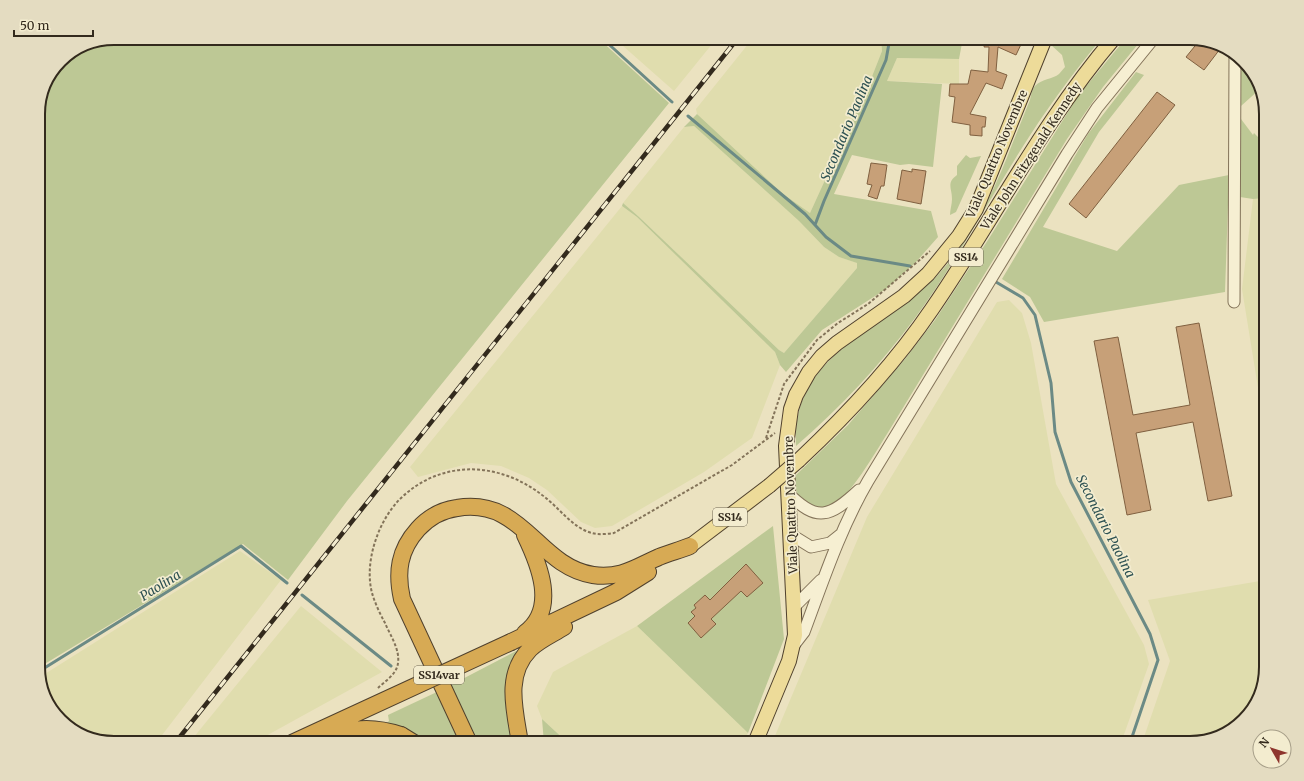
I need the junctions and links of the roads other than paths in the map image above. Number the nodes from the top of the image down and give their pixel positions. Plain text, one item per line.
1 (1041, 45) edge
2 (1109, 45) edge
3 (1148, 45) edge
4 (1235, 62) edge
5 (1234, 302) dead end
6 (868, 481) junction
7 (788, 493) junction
8 (522, 528) junction
9 (790, 534) junction
10 (840, 535) junction
11 (690, 546) junction
12 (826, 573) junction
13 (597, 602) junction
14 (795, 606) junction
15 (513, 641) junction
16 (794, 645) junction
17 (307, 736) edge
18 (332, 736) edge
19 (397, 736) edge
20 (466, 736) edge
21 (519, 736) edge
22 (758, 736) edge

1 - 7 main road, Viale Quattro Novembre
2 - 11 main road, Viale John Fitzgerald Kennedy / SS14, bridge
3 - 6 street
4 - 5 street
6 - 7 street
6 - 10 street
7 - 9 main road, Viale Quattro Novembre
8 - 11 highway
8 - 15 highway
8 - 20 highway
9 - 10 street
9 - 14 main road, Viale Quattro Novembre
10 - 12 street
11 - 13 highway, SS14var
12 - 14 street
12 - 16 street
13 - 15 highway, SS14var
13 - 21 highway
14 - 16 main road, Viale Quattro Novembre
15 - 17 highway, SS14var, bridge
16 - 22 main road, Viale Quattro Novembre
18 - 19 highway, bridge

